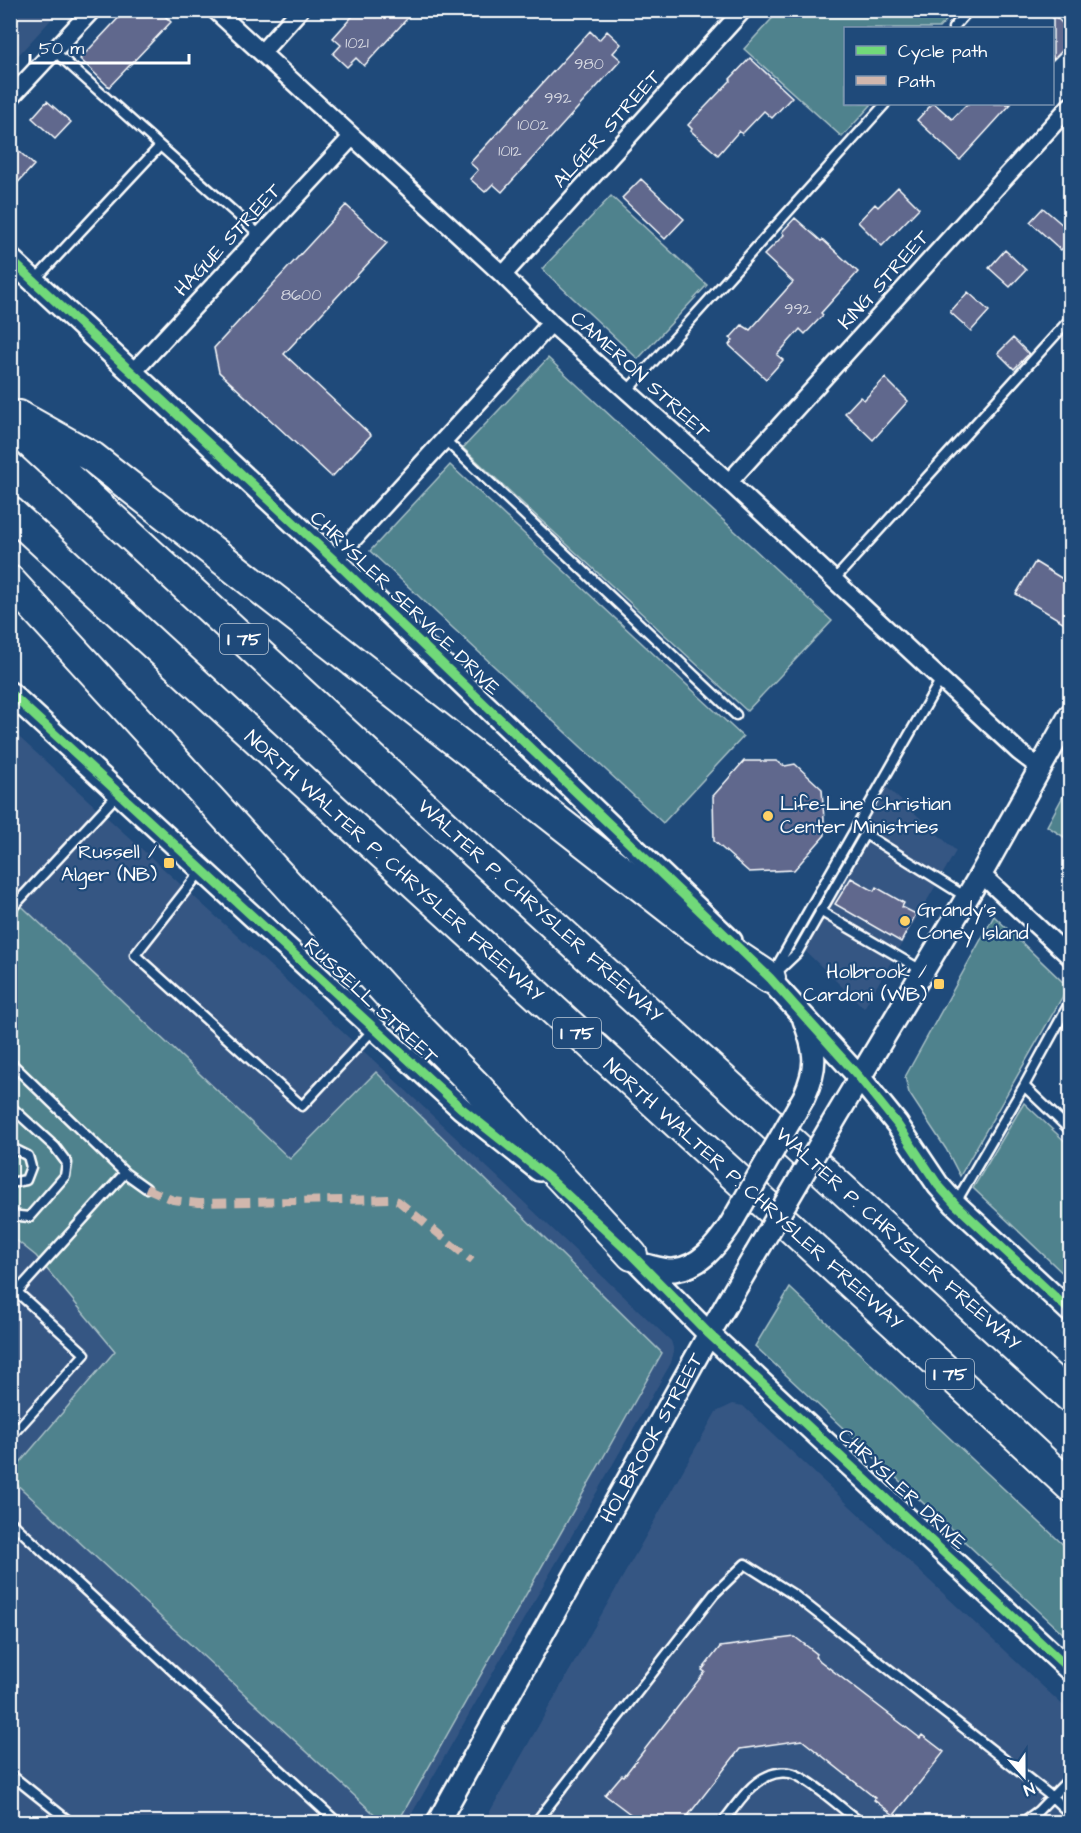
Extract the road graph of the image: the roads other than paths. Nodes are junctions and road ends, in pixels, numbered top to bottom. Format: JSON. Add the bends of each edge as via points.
{"nodes":[{"id":1,"x":92,"y":10,"type":"edge"},
{"id":2,"x":215,"y":10,"type":"edge"},
{"id":3,"x":300,"y":10,"type":"edge"},
{"id":4,"x":743,"y":10,"type":"edge"},
{"id":5,"x":969,"y":10,"type":"edge"},
{"id":6,"x":954,"y":27,"type":"edge"},
{"id":7,"x":54,"y":51,"type":"junction"},
{"id":8,"x":262,"y":52,"type":"junction"},
{"id":9,"x":10,"y":98,"type":"edge"},
{"id":10,"x":884,"y":105,"type":"edge"},
{"id":11,"x":1071,"y":106,"type":"edge"},
{"id":12,"x":352,"y":137,"type":"junction"},
{"id":13,"x":160,"y":146,"type":"junction"},
{"id":14,"x":261,"y":236,"type":"junction"},
{"id":15,"x":10,"y":259,"type":"edge"},
{"id":16,"x":503,"y":275,"type":"junction"},
{"id":17,"x":34,"y":281,"type":"junction"},
{"id":18,"x":1071,"y":319,"type":"edge"},
{"id":19,"x":550,"y":322,"type":"junction"},
{"id":20,"x":133,"y":372,"type":"junction"},
{"id":21,"x":627,"y":391,"type":"junction"},
{"id":22,"x":10,"y":412,"type":"edge"},
{"id":23,"x":10,"y":424,"type":"edge"},
{"id":24,"x":444,"y":439,"type":"junction"},
{"id":25,"x":729,"y":482,"type":"junction"},
{"id":26,"x":10,"y":512,"type":"edge"},
{"id":27,"x":334,"y":560,"type":"junction"},
{"id":28,"x":834,"y":580,"type":"junction"},
{"id":29,"x":10,"y":581,"type":"edge"},
{"id":30,"x":941,"y":679,"type":"junction"},
{"id":31,"x":10,"y":693,"type":"edge"},
{"id":32,"x":736,"y":715,"type":"dead end"},
{"id":33,"x":1071,"y":715,"type":"edge"},
{"id":34,"x":1040,"y":768,"type":"junction"},
{"id":35,"x":119,"y":793,"type":"junction"},
{"id":36,"x":202,"y":869,"type":"junction"},
{"id":37,"x":981,"y":874,"type":"junction"},
{"id":38,"x":966,"y":898,"type":"junction"},
{"id":39,"x":10,"y":910,"type":"edge"},
{"id":40,"x":820,"y":911,"type":"junction"},
{"id":41,"x":1071,"y":957,"type":"edge"},
{"id":42,"x":923,"y":970,"type":"junction"},
{"id":43,"x":774,"y":982,"type":"junction"},
{"id":44,"x":1071,"y":1002,"type":"edge"},
{"id":45,"x":801,"y":1012,"type":"junction"},
{"id":46,"x":375,"y":1029,"type":"junction"},
{"id":47,"x":10,"y":1062,"type":"edge"},
{"id":48,"x":859,"y":1077,"type":"junction"},
{"id":49,"x":1024,"y":1086,"type":"junction"},
{"id":50,"x":10,"y":1106,"type":"edge"},
{"id":51,"x":1071,"y":1130,"type":"edge"},
{"id":52,"x":10,"y":1147,"type":"edge"},
{"id":53,"x":125,"y":1173,"type":"junction"},
{"id":54,"x":10,"y":1183,"type":"edge"},
{"id":55,"x":146,"y":1188,"type":"dead end"},
{"id":56,"x":955,"y":1204,"type":"junction"},
{"id":57,"x":10,"y":1215,"type":"edge"},
{"id":58,"x":637,"y":1260,"type":"junction"},
{"id":59,"x":13,"y":1292,"type":"edge"},
{"id":60,"x":1071,"y":1311,"type":"edge"},
{"id":61,"x":709,"y":1334,"type":"junction"},
{"id":62,"x":1071,"y":1397,"type":"edge"},
{"id":63,"x":10,"y":1437,"type":"edge"},
{"id":64,"x":1071,"y":1486,"type":"edge"},
{"id":65,"x":10,"y":1521,"type":"edge"},
{"id":66,"x":1071,"y":1670,"type":"edge"},
{"id":67,"x":10,"y":1774,"type":"edge"},
{"id":68,"x":1071,"y":1778,"type":"edge"},
{"id":69,"x":1052,"y":1797,"type":"junction"},
{"id":70,"x":1071,"y":1814,"type":"edge"},
{"id":71,"x":70,"y":1822,"type":"edge"},
{"id":72,"x":337,"y":1822,"type":"edge"},
{"id":73,"x":438,"y":1822,"type":"edge"},
{"id":74,"x":536,"y":1822,"type":"edge"},
{"id":75,"x":723,"y":1822,"type":"edge"},
{"id":76,"x":860,"y":1822,"type":"edge"},
{"id":77,"x":1023,"y":1822,"type":"edge"}],
"edges":[{"from":1,"to":7,"type":"street"},
{"from":2,"to":8,"type":"street","name":"CAMERON STREET"},
{"from":3,"to":8,"type":"street"},
{"from":4,"to":16,"type":"street","name":"ALGER STREET"},
{"from":5,"to":6,"type":"lane"},
{"from":7,"to":9,"type":"street"},
{"from":7,"to":13,"type":"lane"},
{"from":8,"to":12,"type":"street","name":"CAMERON STREET"},
{"from":10,"to":21,"type":"lane"},
{"from":11,"to":25,"type":"street","name":"KING STREET"},
{"from":12,"to":14,"type":"street","name":"HAGUE STREET"},
{"from":12,"to":16,"type":"street","name":"CAMERON STREET"},
{"from":13,"to":14,"type":"lane"},
{"from":13,"to":17,"type":"lane"},
{"from":14,"to":20,"type":"street","name":"HAGUE STREET"},
{"from":15,"to":17,"type":"street","name":"CHRYSLER SERVICE DRIVE"},
{"from":16,"to":19,"type":"street","name":"CAMERON STREET"},
{"from":17,"to":20,"type":"street","name":"CHRYSLER SERVICE DRIVE"},
{"from":18,"to":28,"type":"lane"},
{"from":19,"to":21,"type":"street","name":"CAMERON STREET"},
{"from":19,"to":24,"type":"street"},
{"from":20,"to":27,"type":"street","name":"CHRYSLER SERVICE DRIVE"},
{"from":21,"to":25,"type":"street","name":"CAMERON STREET"},
{"from":22,"to":43,"type":"highway","via":[[92,457],[692,926]]},
{"from":23,"to":62,"type":"highway","name":"WALTER P. CHRYSLER FREEWAY","number":"I 75"},
{"from":24,"to":27,"type":"street"},
{"from":24,"to":32,"type":"lane"},
{"from":25,"to":28,"type":"street","name":"CAMERON STREET"},
{"from":26,"to":64,"type":"highway","name":"NORTH WALTER P. CHRYSLER FREEWAY","number":"I 75"},
{"from":27,"to":43,"type":"street","name":"CHRYSLER SERVICE DRIVE"},
{"from":28,"to":30,"type":"street","name":"CAMERON STREET"},
{"from":29,"to":58,"type":"highway"},
{"from":30,"to":34,"type":"street","name":"CAMERON STREET"},
{"from":30,"to":43,"type":"lane"},
{"from":31,"to":35,"type":"street","name":"RUSSELL STREET"},
{"from":33,"to":34,"type":"street","name":"HOLBROOK STREET"},
{"from":34,"to":37,"type":"street","name":"HOLBROOK STREET"},
{"from":35,"to":36,"type":"street","name":"RUSSELL STREET"},
{"from":35,"to":39,"type":"lane"},
{"from":36,"to":46,"type":"street","name":"RUSSELL STREET"},
{"from":36,"to":46,"type":"lane","via":[[135,955],[302,1106]]},
{"from":37,"to":38,"type":"street","name":"HOLBROOK STREET"},
{"from":37,"to":41,"type":"street"},
{"from":38,"to":40,"type":"lane","via":[[865,834]]},
{"from":38,"to":42,"type":"street","name":"HOLBROOK STREET"},
{"from":40,"to":42,"type":"lane"},
{"from":40,"to":43,"type":"lane","via":[[797,953]]},
{"from":42,"to":48,"type":"street","name":"HOLBROOK STREET"},
{"from":43,"to":45,"type":"street","name":"CHRYSLER SERVICE DRIVE"},
{"from":44,"to":49,"type":"lane"},
{"from":45,"to":48,"type":"street","name":"CHRYSLER SERVICE DRIVE"},
{"from":45,"to":58,"type":"street","bridge":true,"via":[[810,1034],[813,1077],[729,1227],[714,1249],[674,1270]]},
{"from":46,"to":58,"type":"street","name":"RUSSELL STREET","via":[[460,1108],[549,1178]]},
{"from":47,"to":53,"type":"lane"},
{"from":48,"to":56,"type":"street"},
{"from":48,"to":61,"type":"street","name":"HOLBROOK STREET","bridge":true},
{"from":49,"to":51,"type":"lane"},
{"from":49,"to":56,"type":"lane"},
{"from":50,"to":57,"type":"lane","via":[[56,1147],[66,1163],[65,1176],[29,1217]]},
{"from":52,"to":54,"type":"lane","via":[[28,1156],[31,1167],[26,1180]]},
{"from":53,"to":55,"type":"lane"},
{"from":53,"to":59,"type":"lane"},
{"from":56,"to":60,"type":"street"},
{"from":58,"to":61,"type":"street","name":"RUSSELL STREET"},
{"from":59,"to":63,"type":"lane","via":[[85,1354]]},
{"from":61,"to":66,"type":"street","name":"CHRYSLER DRIVE"},
{"from":61,"to":73,"type":"street","name":"HOLBROOK STREET"},
{"from":65,"to":72,"type":"lane"},
{"from":67,"to":71,"type":"lane"},
{"from":68,"to":69,"type":"lane"},
{"from":69,"to":70,"type":"lane"},
{"from":69,"to":74,"type":"lane","via":[[794,1595],[745,1564],[714,1594]]},
{"from":69,"to":77,"type":"lane"},
{"from":75,"to":76,"type":"lane","via":[[753,1786],[780,1773],[806,1780]]}]}
